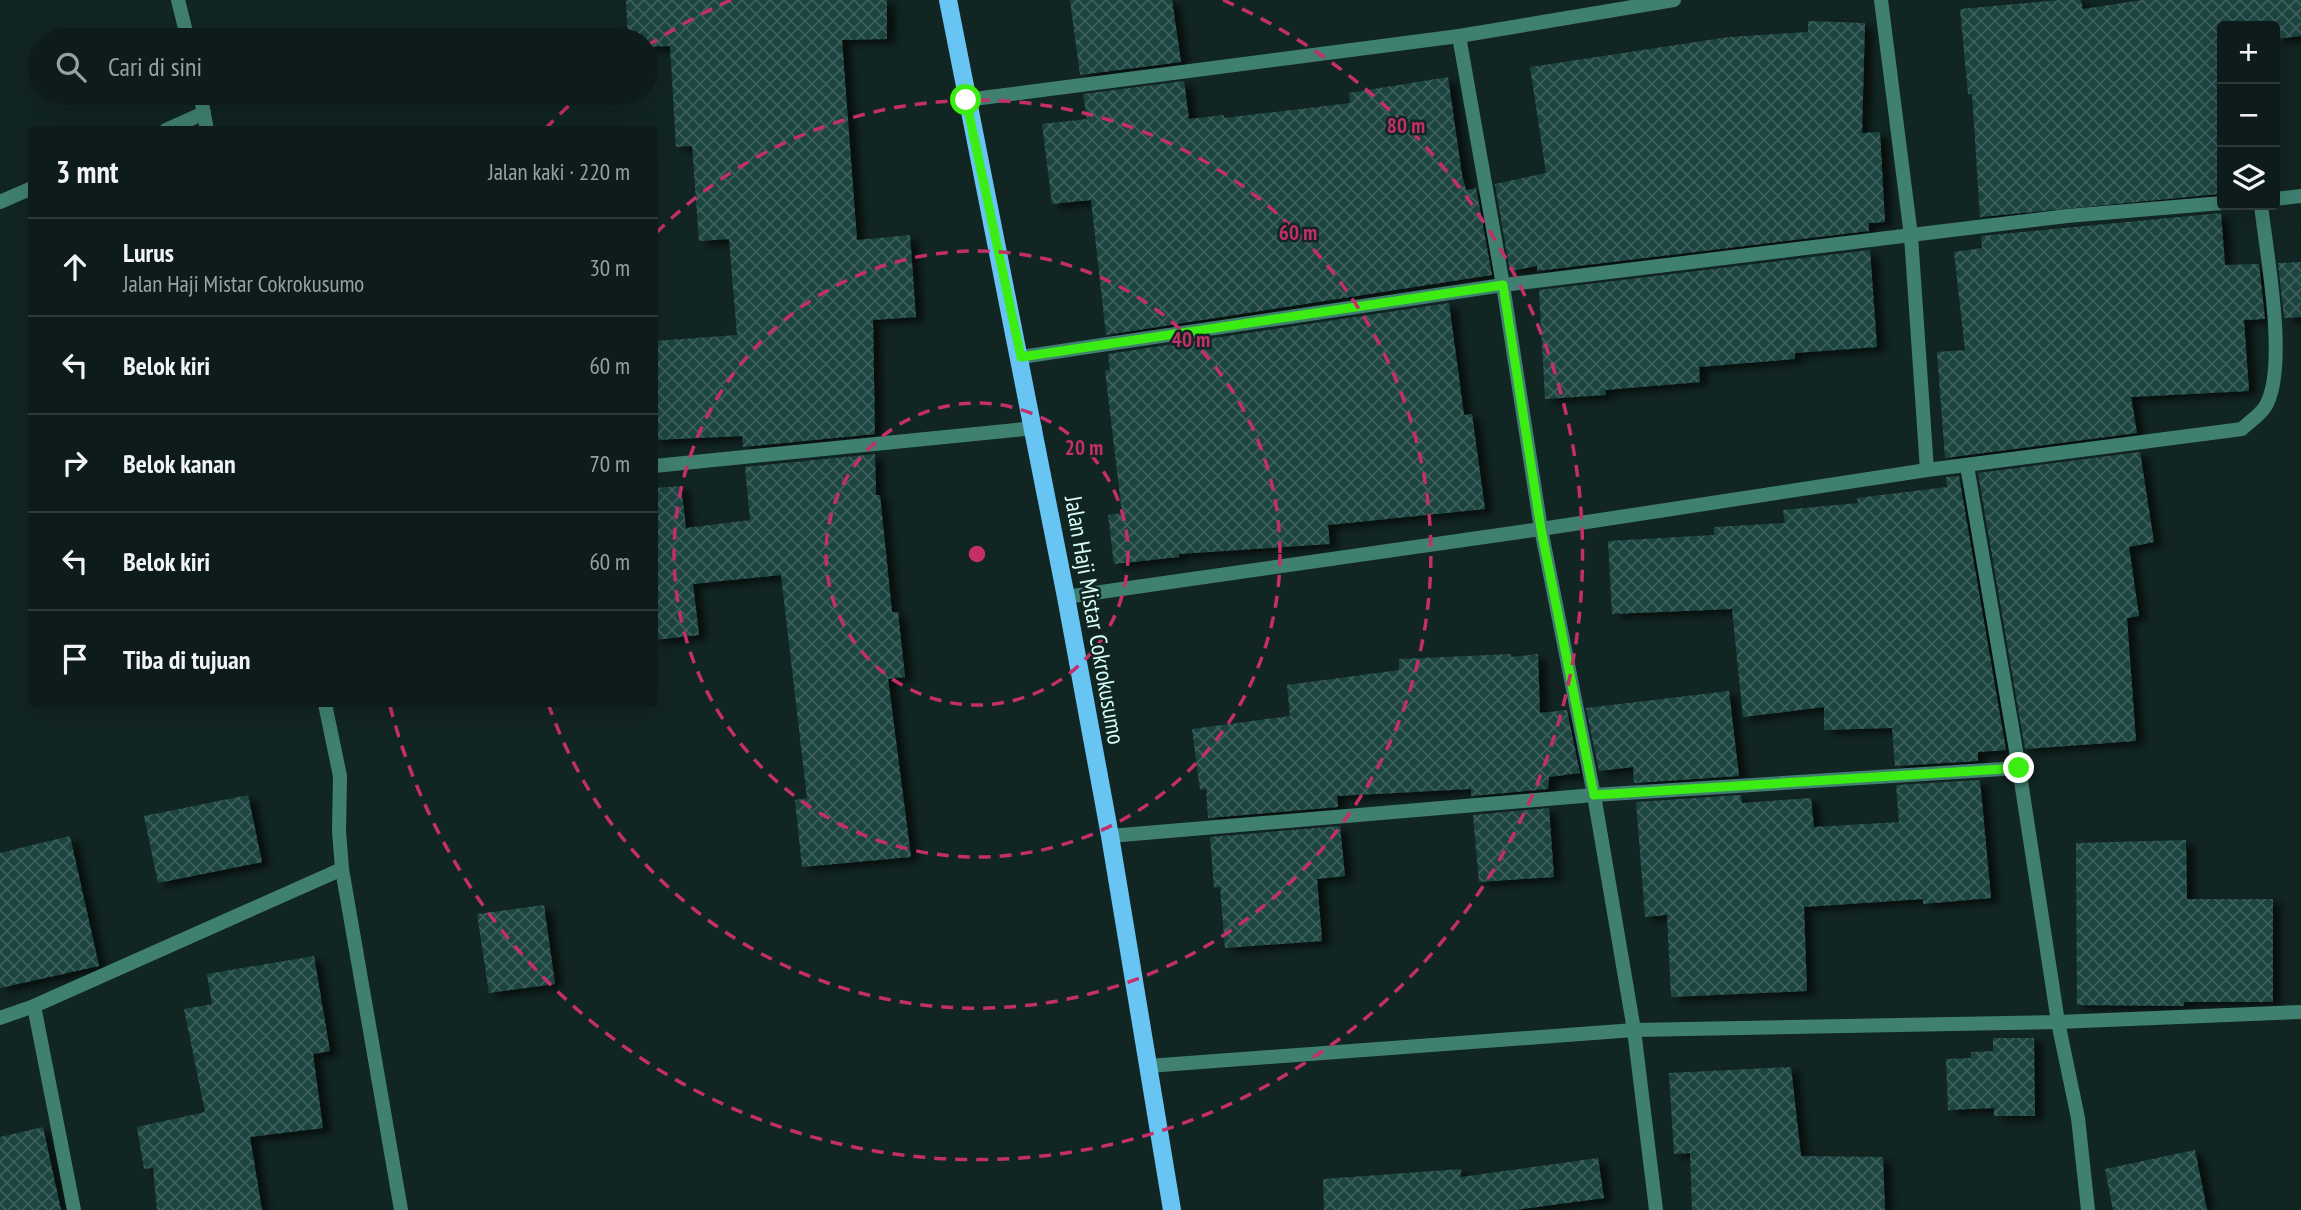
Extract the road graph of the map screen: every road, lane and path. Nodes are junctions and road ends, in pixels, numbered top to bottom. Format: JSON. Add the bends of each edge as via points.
{"nodes":[{"id":1,"x":178,"y":0,"type":"edge"},
{"id":2,"x":948,"y":0,"type":"edge"},
{"id":3,"x":1674,"y":0,"type":"edge"},
{"id":4,"x":1881,"y":0,"type":"edge"},
{"id":5,"x":185,"y":28,"type":"edge"},
{"id":6,"x":1459,"y":36,"type":"junction"},
{"id":7,"x":966,"y":100,"type":"junction"},
{"id":8,"x":202,"y":105,"type":"edge"},
{"id":9,"x":204,"y":113,"type":"junction"},
{"id":10,"x":175,"y":126,"type":"edge"},
{"id":11,"x":207,"y":126,"type":"edge"},
{"id":12,"x":28,"y":190,"type":"edge"},
{"id":13,"x":2301,"y":195,"type":"edge"},
{"id":14,"x":2280,"y":197,"type":"edge"},
{"id":15,"x":0,"y":202,"type":"edge"},
{"id":16,"x":2217,"y":203,"type":"edge"},
{"id":17,"x":2262,"y":210,"type":"edge"},
{"id":18,"x":1911,"y":236,"type":"junction"},
{"id":19,"x":1503,"y":285,"type":"junction"},
{"id":20,"x":1021,"y":357,"type":"junction"},
{"id":21,"x":1035,"y":428,"type":"junction"},
{"id":22,"x":658,"y":466,"type":"edge"},
{"id":23,"x":1967,"y":466,"type":"junction"},
{"id":24,"x":1927,"y":470,"type":"junction"},
{"id":25,"x":1541,"y":529,"type":"junction"},
{"id":26,"x":1066,"y":597,"type":"junction"},
{"id":27,"x":327,"y":707,"type":"edge"},
{"id":28,"x":2019,"y":768,"type":"junction"},
{"id":29,"x":1594,"y":795,"type":"junction"},
{"id":30,"x":1110,"y":836,"type":"junction"},
{"id":31,"x":342,"y":869,"type":"junction"},
{"id":32,"x":34,"y":1006,"type":"junction"},
{"id":33,"x":2301,"y":1012,"type":"edge"},
{"id":34,"x":0,"y":1018,"type":"edge"},
{"id":35,"x":2058,"y":1022,"type":"junction"},
{"id":36,"x":1634,"y":1030,"type":"junction"},
{"id":37,"x":1147,"y":1066,"type":"junction"},
{"id":38,"x":74,"y":1210,"type":"edge"},
{"id":39,"x":401,"y":1210,"type":"edge"},
{"id":40,"x":1172,"y":1210,"type":"edge"},
{"id":41,"x":1657,"y":1210,"type":"edge"},
{"id":42,"x":2088,"y":1210,"type":"edge"}],
"edges":[{"from":1,"to":5,"type":"street"},
{"from":2,"to":7,"type":"main road","name":"Jalan Haji Mistar Cokrokusumo"},
{"from":3,"to":6,"type":"street"},
{"from":4,"to":18,"type":"street"},
{"from":6,"to":7,"type":"street"},
{"from":6,"to":19,"type":"street"},
{"from":7,"to":20,"type":"main road","name":"Jalan Haji Mistar Cokrokusumo"},
{"from":8,"to":9,"type":"street"},
{"from":9,"to":10,"type":"street"},
{"from":9,"to":11,"type":"street"},
{"from":12,"to":15,"type":"street"},
{"from":13,"to":14,"type":"street"},
{"from":16,"to":18,"type":"street"},
{"from":17,"to":23,"type":"street","via":[[2275,336],[2274,381],[2265,407],[2242,429]]},
{"from":18,"to":19,"type":"street"},
{"from":18,"to":24,"type":"street"},
{"from":19,"to":20,"type":"street"},
{"from":19,"to":25,"type":"street"},
{"from":20,"to":21,"type":"main road","name":"Jalan Haji Mistar Cokrokusumo"},
{"from":21,"to":22,"type":"street"},
{"from":21,"to":26,"type":"main road","name":"Jalan Haji Mistar Cokrokusumo"},
{"from":23,"to":24,"type":"street"},
{"from":23,"to":28,"type":"street"},
{"from":24,"to":25,"type":"street"},
{"from":25,"to":26,"type":"street"},
{"from":25,"to":29,"type":"street"},
{"from":26,"to":30,"type":"main road","name":"Jalan Haji Mistar Cokrokusumo"},
{"from":27,"to":31,"type":"street","via":[[340,776]]},
{"from":28,"to":29,"type":"street"},
{"from":28,"to":35,"type":"street"},
{"from":29,"to":30,"type":"street"},
{"from":29,"to":36,"type":"street"},
{"from":30,"to":37,"type":"main road","name":"Jalan Haji Mistar Cokrokusumo"},
{"from":31,"to":32,"type":"street"},
{"from":31,"to":39,"type":"street"},
{"from":32,"to":34,"type":"street"},
{"from":32,"to":38,"type":"street"},
{"from":33,"to":35,"type":"street"},
{"from":35,"to":36,"type":"street"},
{"from":35,"to":42,"type":"street","via":[[2078,1118]]},
{"from":36,"to":37,"type":"street"},
{"from":36,"to":41,"type":"street"},
{"from":37,"to":40,"type":"main road","name":"Jalan Haji Mistar Cokrokusumo"}]}
